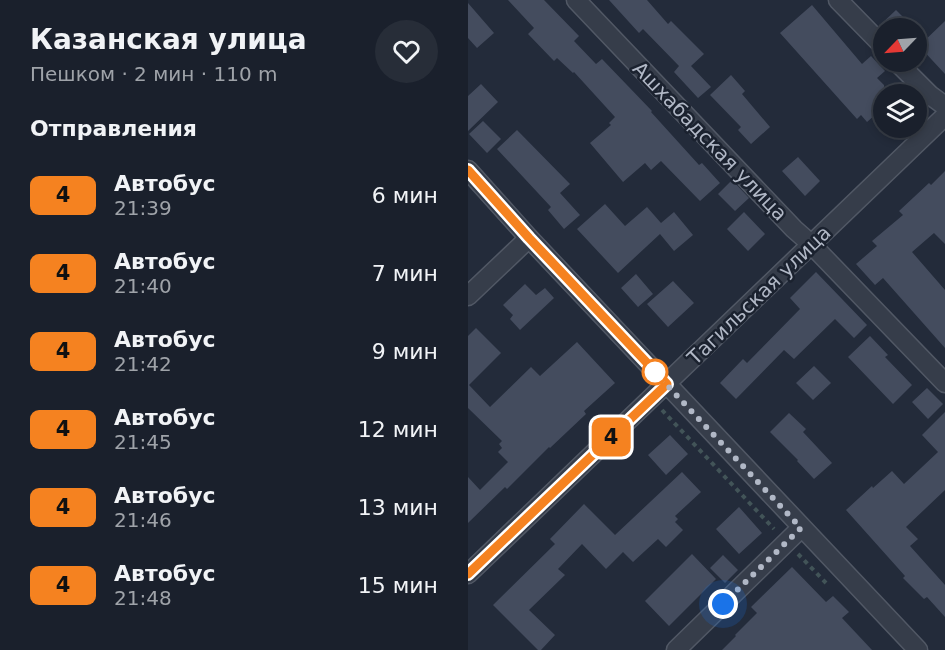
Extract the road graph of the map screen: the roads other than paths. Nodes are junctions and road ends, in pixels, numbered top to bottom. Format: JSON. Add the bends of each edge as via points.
{"nodes":[{"id":1,"x":576,"y":0,"type":"edge"},
{"id":2,"x":838,"y":0,"type":"edge"},
{"id":3,"x":873,"y":36,"type":"edge"},
{"id":4,"x":907,"y":72,"type":"edge"},
{"id":5,"x":945,"y":106,"type":"edge"},
{"id":6,"x":945,"y":116,"type":"edge"},
{"id":7,"x":468,"y":170,"type":"edge"},
{"id":8,"x":529,"y":238,"type":"junction"},
{"id":9,"x":812,"y":244,"type":"junction"},
{"id":10,"x":468,"y":296,"type":"edge"},
{"id":11,"x":945,"y":383,"type":"edge"},
{"id":12,"x":667,"y":384,"type":"junction"},
{"id":13,"x":801,"y":528,"type":"junction"},
{"id":14,"x":468,"y":574,"type":"edge"},
{"id":15,"x":676,"y":650,"type":"edge"},
{"id":16,"x":918,"y":650,"type":"edge"}],
"edges":[{"from":1,"to":9,"type":"street","name":"Ашхабадская улица"},
{"from":2,"to":3,"type":"street"},
{"from":4,"to":5,"type":"street"},
{"from":6,"to":9,"type":"street","name":"Тагильская улица"},
{"from":7,"to":8,"type":"street"},
{"from":8,"to":10,"type":"street"},
{"from":8,"to":12,"type":"street"},
{"from":9,"to":11,"type":"street","name":"Ашхабадская улица"},
{"from":9,"to":12,"type":"street","name":"Тагильская улица"},
{"from":12,"to":13,"type":"street"},
{"from":12,"to":14,"type":"street","name":"Тагильская улица"},
{"from":13,"to":15,"type":"street"},
{"from":13,"to":16,"type":"street"}]}
